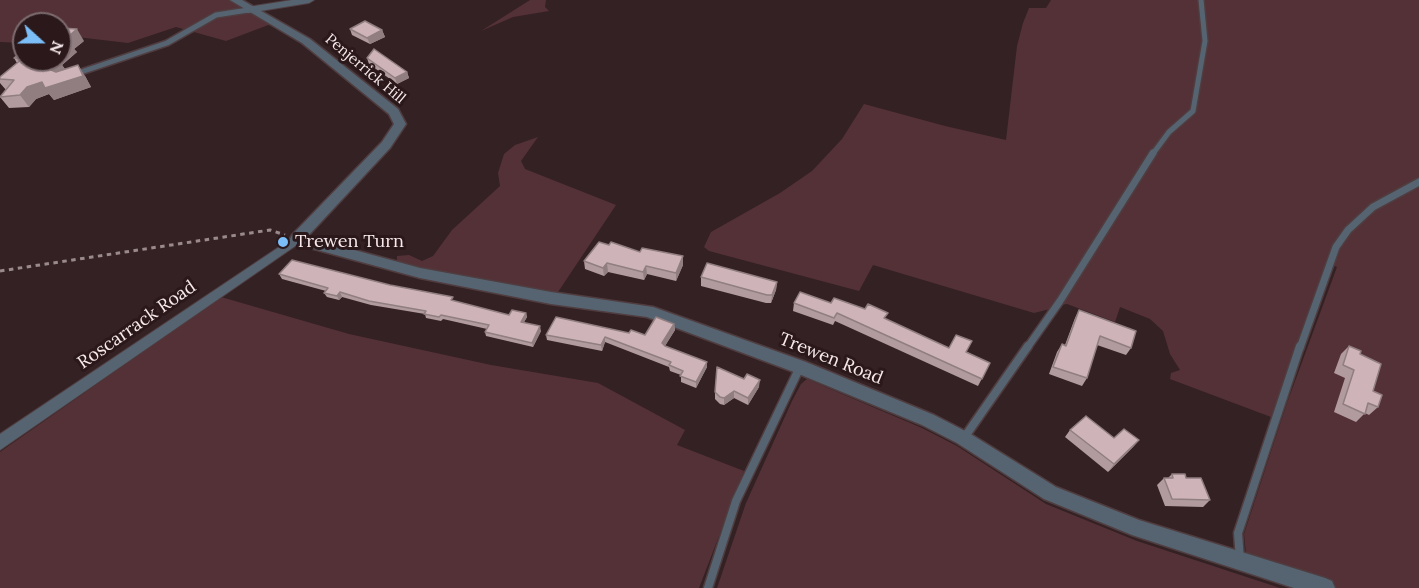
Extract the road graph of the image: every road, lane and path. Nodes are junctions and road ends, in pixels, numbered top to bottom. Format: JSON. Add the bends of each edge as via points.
{"nodes":[{"id":1,"x":235,"y":0,"type":"edge"},
{"id":2,"x":309,"y":0,"type":"edge"},
{"id":3,"x":1201,"y":0,"type":"edge"},
{"id":4,"x":248,"y":10,"type":"junction"},
{"id":5,"x":71,"y":76,"type":"edge"},
{"id":6,"x":1419,"y":183,"type":"edge"},
{"id":7,"x":297,"y":238,"type":"junction"},
{"id":8,"x":0,"y":271,"type":"edge"},
{"id":9,"x":800,"y":367,"type":"junction"},
{"id":10,"x":963,"y":438,"type":"junction"},
{"id":11,"x":0,"y":443,"type":"edge"},
{"id":12,"x":1241,"y":562,"type":"junction"},
{"id":13,"x":708,"y":588,"type":"edge"},
{"id":14,"x":1325,"y":588,"type":"edge"}],
"edges":[{"from":1,"to":4,"type":"street","name":"Penjerrick Hill"},
{"from":2,"to":4,"type":"street"},
{"from":3,"to":10,"type":"lane","via":[[1205,41],[1193,111],[1157,147],[1060,301]]},
{"from":4,"to":5,"type":"lane","via":[[216,15],[167,43]]},
{"from":4,"to":7,"type":"street","name":"Penjerrick Hill","via":[[306,41],[394,112],[400,124],[386,145]]},
{"from":6,"to":12,"type":"lane","via":[[1373,207],[1336,247],[1238,533]]},
{"from":7,"to":8,"type":"path","via":[[270,230]]},
{"from":7,"to":9,"type":"street","name":"Trewen Road","via":[[420,273],[551,298],[648,311]]},
{"from":7,"to":11,"type":"street","name":"Roscarrack Road"},
{"from":9,"to":10,"type":"street","name":"Trewen Road"},
{"from":9,"to":13,"type":"lane","via":[[736,501]]},
{"from":10,"to":12,"type":"street","name":"Trewen Road","via":[[1050,493],[1139,529]]},
{"from":12,"to":14,"type":"street","name":"Trewen Road"}]}
